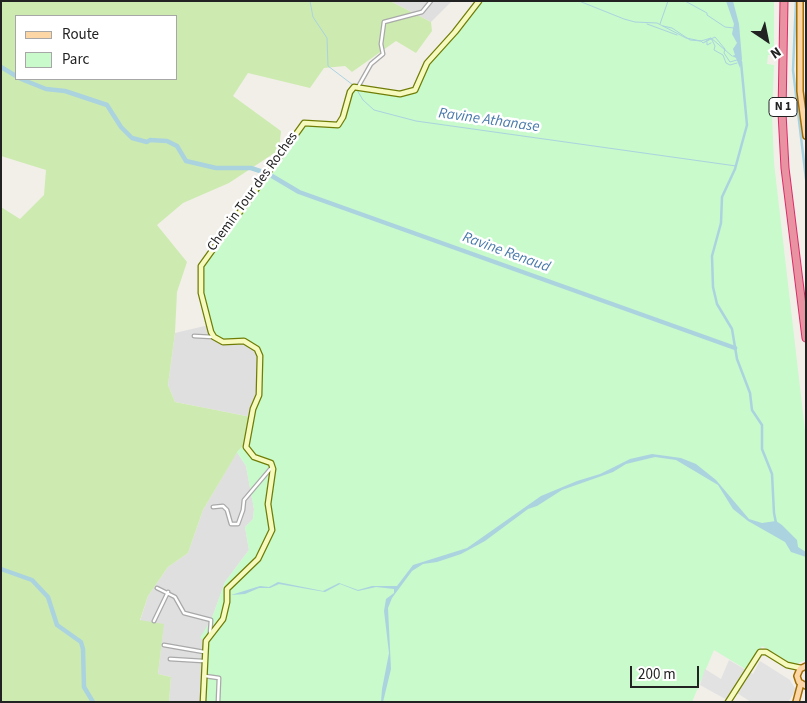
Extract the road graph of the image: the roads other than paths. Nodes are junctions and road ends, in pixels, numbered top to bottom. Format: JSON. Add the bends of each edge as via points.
{"nodes":[{"id":1,"x":431,"y":1,"type":"edge"},
{"id":2,"x":479,"y":1,"type":"edge"},
{"id":3,"x":786,"y":1,"type":"edge"},
{"id":4,"x":800,"y":1,"type":"edge"},
{"id":5,"x":803,"y":45,"type":"edge"},
{"id":6,"x":358,"y":87,"type":"junction"},
{"id":7,"x":803,"y":101,"type":"edge"},
{"id":8,"x":806,"y":136,"type":"edge"},
{"id":9,"x":806,"y":309,"type":"edge"},
{"id":10,"x":194,"y":336,"type":"dead end"},
{"id":11,"x":214,"y":337,"type":"junction"},
{"id":12,"x":806,"y":338,"type":"edge"},
{"id":13,"x":273,"y":466,"type":"junction"},
{"id":14,"x":213,"y":507,"type":"dead end"},
{"id":15,"x":157,"y":588,"type":"dead end"},
{"id":16,"x":169,"y":592,"type":"junction"},
{"id":17,"x":154,"y":622,"type":"dead end"},
{"id":18,"x":210,"y":634,"type":"junction"},
{"id":19,"x":164,"y":645,"type":"dead end"},
{"id":20,"x":204,"y":652,"type":"junction"},
{"id":21,"x":756,"y":657,"type":"junction"},
{"id":22,"x":170,"y":659,"type":"dead end"},
{"id":23,"x":203,"y":661,"type":"junction"},
{"id":24,"x":804,"y":665,"type":"edge"},
{"id":25,"x":798,"y":674,"type":"junction"},
{"id":26,"x":204,"y":676,"type":"junction"},
{"id":27,"x":804,"y":685,"type":"edge"},
{"id":28,"x":203,"y":702,"type":"edge"},
{"id":29,"x":218,"y":702,"type":"edge"},
{"id":30,"x":728,"y":702,"type":"edge"},
{"id":31,"x":797,"y":702,"type":"edge"}],
"edges":[{"from":1,"to":6,"type":"street","via":[[422,12],[384,22],[383,54],[371,64]]},
{"from":2,"to":6,"type":"street","via":[[427,63],[416,90],[400,94]]},
{"from":3,"to":9,"type":"highway","number":"N 1","via":[[788,169]]},
{"from":3,"to":12,"type":"highway","number":"N 1","via":[[782,123],[784,168]]},
{"from":4,"to":5,"type":"main road"},
{"from":5,"to":7,"type":"main road"},
{"from":6,"to":11,"type":"street","name":"Chemin Tour des Roches","via":[[350,92],[338,125],[304,123],[205,257],[200,274],[201,293]]},
{"from":7,"to":8,"type":"main road"},
{"from":10,"to":11,"type":"street"},
{"from":11,"to":13,"type":"street","via":[[224,342],[244,341],[257,349],[262,364],[259,396],[253,408],[246,447],[254,458]]},
{"from":13,"to":14,"type":"street","via":[[244,500],[238,524],[231,524],[223,506]]},
{"from":13,"to":18,"type":"street","via":[[268,504],[272,530],[258,559],[226,589],[223,619]]},
{"from":15,"to":16,"type":"street"},
{"from":16,"to":17,"type":"street"},
{"from":16,"to":18,"type":"street","via":[[184,612],[211,620]]},
{"from":18,"to":20,"type":"street"},
{"from":19,"to":20,"type":"street"},
{"from":20,"to":23,"type":"street"},
{"from":21,"to":24,"type":"street","via":[[764,651],[791,666]]},
{"from":21,"to":25,"type":"street","via":[[765,654]]},
{"from":21,"to":30,"type":"street"},
{"from":22,"to":23,"type":"street"},
{"from":23,"to":26,"type":"street"},
{"from":24,"to":25,"type":"main road"},
{"from":25,"to":27,"type":"main road"},
{"from":26,"to":28,"type":"street"},
{"from":26,"to":29,"type":"street","via":[[219,678]]},
{"from":27,"to":31,"type":"main road"}]}
